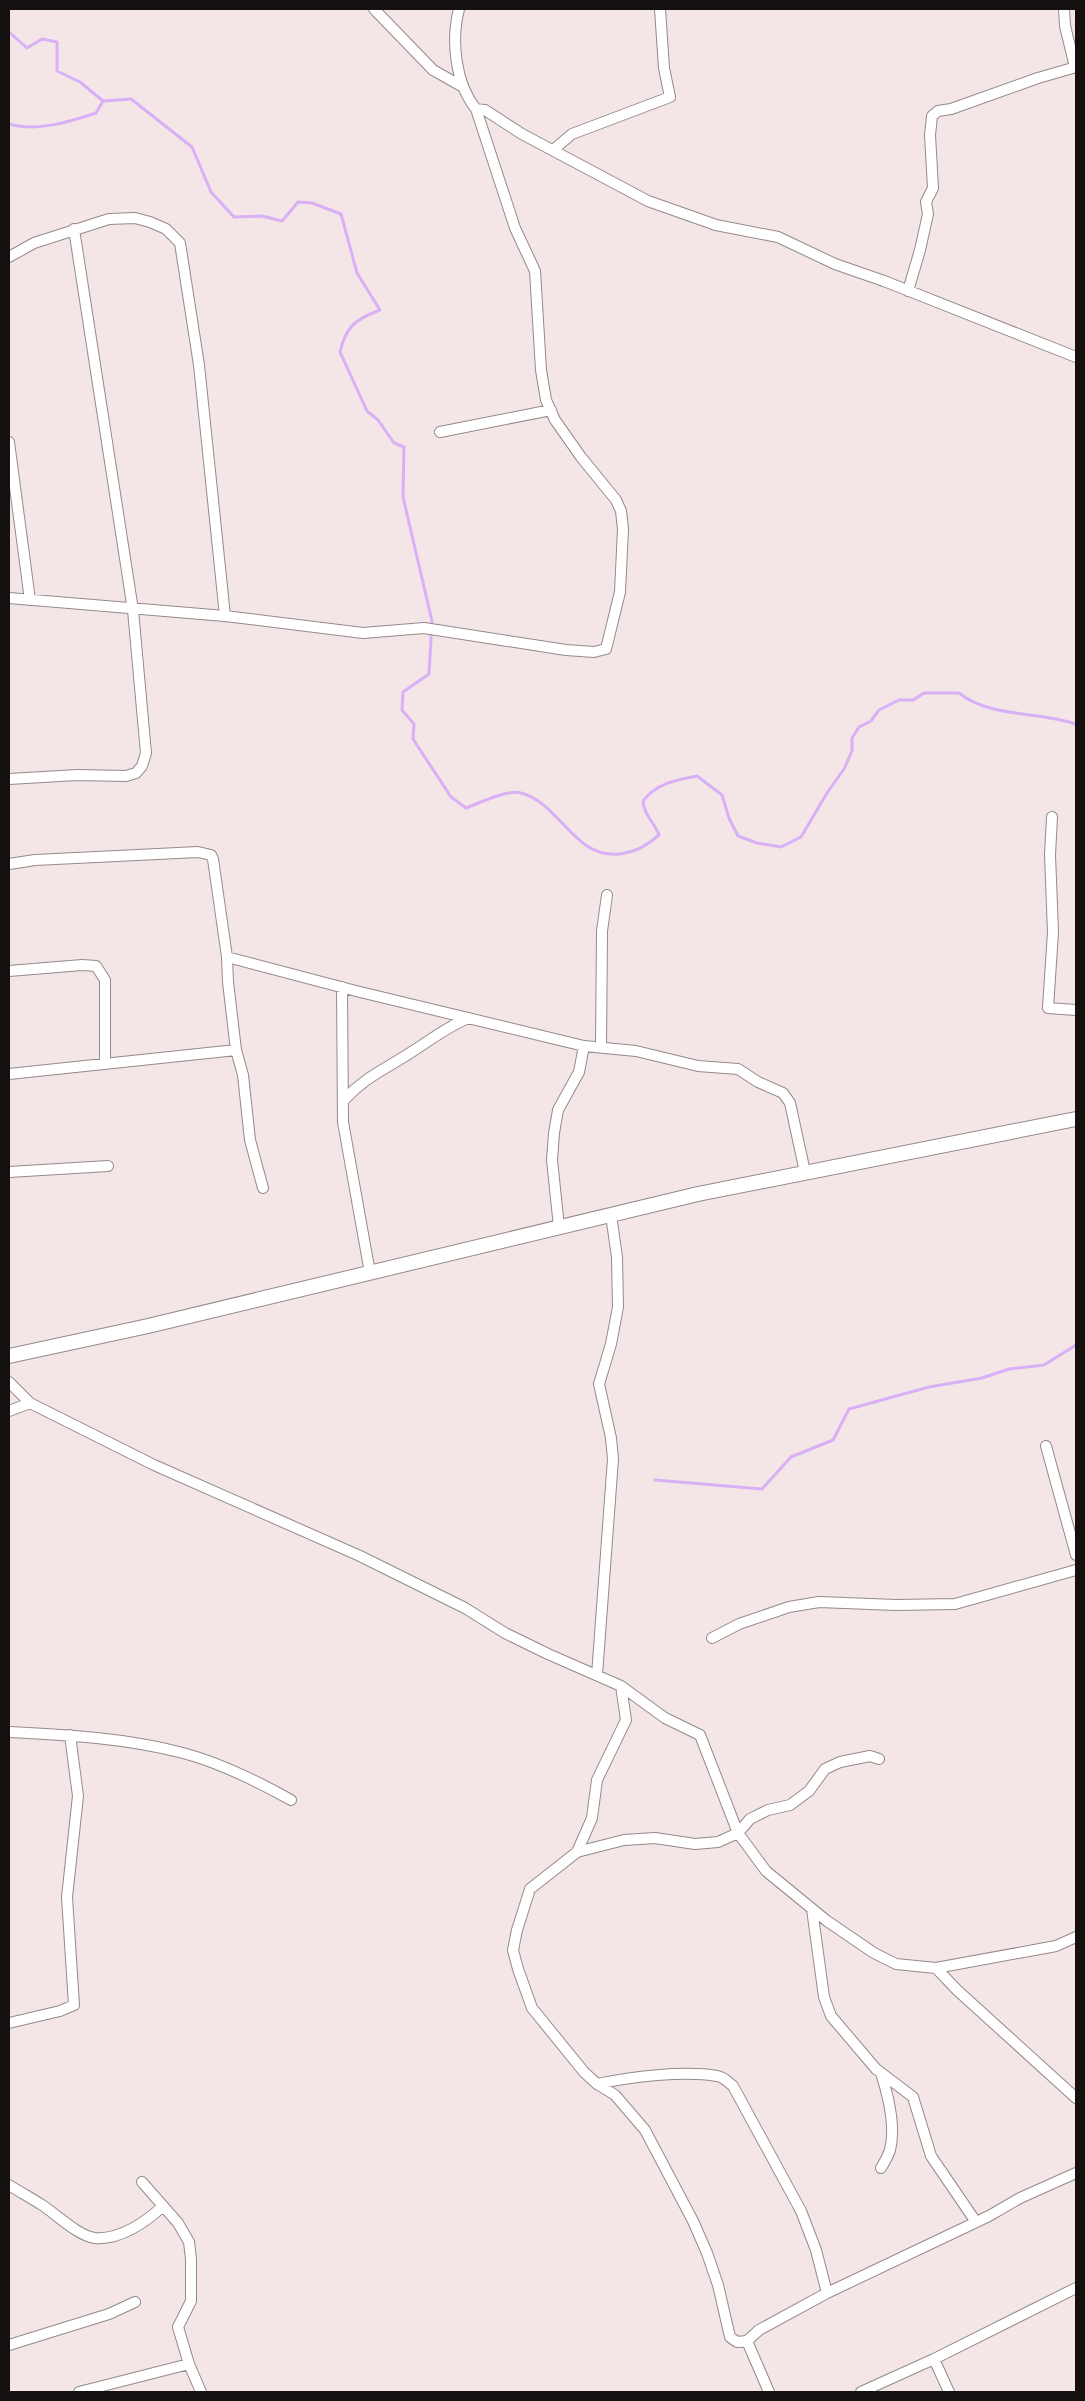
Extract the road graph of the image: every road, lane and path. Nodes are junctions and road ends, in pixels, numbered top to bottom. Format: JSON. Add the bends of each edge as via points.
{"nodes":[{"id":1,"x":374,"y":9,"type":"edge"},
{"id":2,"x":459,"y":9,"type":"edge"},
{"id":3,"x":660,"y":9,"type":"edge"},
{"id":4,"x":1064,"y":9,"type":"edge"},
{"id":5,"x":1076,"y":67,"type":"edge"},
{"id":6,"x":463,"y":88,"type":"junction"},
{"id":7,"x":476,"y":109,"type":"junction"},
{"id":8,"x":552,"y":150,"type":"junction"},
{"id":9,"x":74,"y":229,"type":"junction"},
{"id":10,"x":9,"y":258,"type":"edge"},
{"id":11,"x":908,"y":291,"type":"junction"},
{"id":12,"x":1076,"y":357,"type":"edge"},
{"id":13,"x":551,"y":410,"type":"junction"},
{"id":14,"x":440,"y":432,"type":"dead end"},
{"id":15,"x":9,"y":442,"type":"edge"},
{"id":16,"x":9,"y":598,"type":"edge"},
{"id":17,"x":30,"y":600,"type":"junction"},
{"id":18,"x":133,"y":610,"type":"junction"},
{"id":19,"x":225,"y":616,"type":"junction"},
{"id":20,"x":9,"y":779,"type":"edge"},
{"id":21,"x":1052,"y":817,"type":"dead end"},
{"id":22,"x":9,"y":864,"type":"edge"},
{"id":23,"x":607,"y":895,"type":"dead end"},
{"id":24,"x":227,"y":957,"type":"junction"},
{"id":25,"x":9,"y":971,"type":"edge"},
{"id":26,"x":342,"y":987,"type":"junction"},
{"id":27,"x":1076,"y":1010,"type":"edge"},
{"id":28,"x":469,"y":1018,"type":"junction"},
{"id":29,"x":584,"y":1046,"type":"junction"},
{"id":30,"x":601,"y":1047,"type":"junction"},
{"id":31,"x":236,"y":1050,"type":"junction"},
{"id":32,"x":105,"y":1063,"type":"junction"},
{"id":33,"x":9,"y":1074,"type":"edge"},
{"id":34,"x":344,"y":1100,"type":"junction"},
{"id":35,"x":1076,"y":1119,"type":"edge"},
{"id":36,"x":108,"y":1166,"type":"dead end"},
{"id":37,"x":9,"y":1171,"type":"edge"},
{"id":38,"x":804,"y":1172,"type":"junction"},
{"id":39,"x":263,"y":1188,"type":"dead end"},
{"id":40,"x":611,"y":1215,"type":"junction"},
{"id":41,"x":559,"y":1228,"type":"junction"},
{"id":42,"x":370,"y":1273,"type":"junction"},
{"id":43,"x":9,"y":1356,"type":"edge"},
{"id":44,"x":9,"y":1382,"type":"edge"},
{"id":45,"x":30,"y":1403,"type":"junction"},
{"id":46,"x":9,"y":1411,"type":"edge"},
{"id":47,"x":1046,"y":1446,"type":"dead end"},
{"id":48,"x":1076,"y":1555,"type":"edge"},
{"id":49,"x":1076,"y":1570,"type":"edge"},
{"id":50,"x":712,"y":1638,"type":"dead end"},
{"id":51,"x":597,"y":1675,"type":"junction"},
{"id":52,"x":621,"y":1686,"type":"junction"},
{"id":53,"x":9,"y":1732,"type":"edge"},
{"id":54,"x":70,"y":1735,"type":"junction"},
{"id":55,"x":879,"y":1758,"type":"dead end"},
{"id":56,"x":291,"y":1800,"type":"dead end"},
{"id":57,"x":738,"y":1833,"type":"junction"},
{"id":58,"x":576,"y":1852,"type":"junction"},
{"id":59,"x":812,"y":1909,"type":"junction"},
{"id":60,"x":1076,"y":1937,"type":"edge"},
{"id":61,"x":936,"y":1968,"type":"junction"},
{"id":62,"x":9,"y":2023,"type":"edge"},
{"id":63,"x":881,"y":2073,"type":"junction"},
{"id":64,"x":597,"y":2084,"type":"junction"},
{"id":65,"x":1076,"y":2098,"type":"edge"},
{"id":66,"x":881,"y":2168,"type":"dead end"},
{"id":67,"x":1076,"y":2173,"type":"edge"},
{"id":68,"x":142,"y":2182,"type":"dead end"},
{"id":69,"x":10,"y":2187,"type":"edge"},
{"id":70,"x":163,"y":2206,"type":"junction"},
{"id":71,"x":976,"y":2222,"type":"junction"},
{"id":72,"x":1076,"y":2288,"type":"edge"},
{"id":73,"x":827,"y":2293,"type":"junction"},
{"id":74,"x":135,"y":2302,"type":"dead end"},
{"id":75,"x":747,"y":2341,"type":"junction"},
{"id":76,"x":9,"y":2345,"type":"edge"},
{"id":77,"x":934,"y":2359,"type":"junction"},
{"id":78,"x":189,"y":2364,"type":"junction"},
{"id":79,"x":80,"y":2392,"type":"edge"},
{"id":80,"x":201,"y":2392,"type":"edge"},
{"id":81,"x":769,"y":2392,"type":"edge"},
{"id":82,"x":860,"y":2392,"type":"edge"},
{"id":83,"x":949,"y":2392,"type":"edge"}],
"edges":[{"from":1,"to":6,"type":"street","via":[[433,70]]},
{"from":2,"to":6,"type":"street","via":[[455,36]]},
{"from":3,"to":8,"type":"street","via":[[664,68],[670,98],[572,134]]},
{"from":4,"to":5,"type":"street"},
{"from":5,"to":11,"type":"street","via":[[938,111],[932,116],[933,188],[926,202],[928,214]]},
{"from":6,"to":7,"type":"street"},
{"from":7,"to":8,"type":"street","via":[[485,110]]},
{"from":7,"to":13,"type":"street","via":[[516,228],[535,271],[541,370]]},
{"from":8,"to":11,"type":"street","via":[[648,201],[716,225],[778,237],[835,264]]},
{"from":9,"to":10,"type":"street","via":[[34,244]]},
{"from":9,"to":18,"type":"street"},
{"from":9,"to":19,"type":"street","via":[[109,219],[135,218],[166,228],[180,243],[199,365]]},
{"from":11,"to":12,"type":"street"},
{"from":13,"to":14,"type":"street"},
{"from":13,"to":19,"type":"street","via":[[621,511],[620,592],[606,650],[566,650],[424,628],[362,633]]},
{"from":15,"to":17,"type":"street"},
{"from":16,"to":17,"type":"street"},
{"from":17,"to":18,"type":"street"},
{"from":18,"to":19,"type":"street"},
{"from":18,"to":20,"type":"street","via":[[146,753],[142,766],[136,774],[126,776]]},
{"from":21,"to":27,"type":"street","via":[[1053,932],[1048,1008]]},
{"from":22,"to":24,"type":"street","via":[[198,852],[210,855],[214,859]]},
{"from":23,"to":30,"type":"street","via":[[602,931]]},
{"from":24,"to":26,"type":"street"},
{"from":24,"to":31,"type":"street"},
{"from":25,"to":32,"type":"street","via":[[82,964],[96,966],[105,980]]},
{"from":26,"to":28,"type":"street"},
{"from":26,"to":34,"type":"street"},
{"from":28,"to":29,"type":"street"},
{"from":28,"to":34,"type":"street","via":[[379,1070]]},
{"from":29,"to":30,"type":"street"},
{"from":29,"to":41,"type":"street","via":[[579,1072],[558,1110],[554,1133],[552,1160]]},
{"from":30,"to":38,"type":"street","via":[[636,1051],[698,1066],[738,1069],[783,1093],[790,1103]]},
{"from":31,"to":32,"type":"street"},
{"from":31,"to":39,"type":"street","via":[[243,1075],[250,1140]]},
{"from":32,"to":33,"type":"street"},
{"from":34,"to":42,"type":"street","via":[[343,1122]]},
{"from":35,"to":38,"type":"main road"},
{"from":36,"to":37,"type":"street"},
{"from":38,"to":40,"type":"main road"},
{"from":40,"to":41,"type":"main road"},
{"from":40,"to":51,"type":"street","via":[[617,1257],[618,1307],[599,1384],[613,1459]]},
{"from":41,"to":42,"type":"main road"},
{"from":42,"to":43,"type":"main road"},
{"from":44,"to":45,"type":"street"},
{"from":45,"to":46,"type":"street"},
{"from":45,"to":51,"type":"street","via":[[154,1465],[360,1556],[465,1608],[505,1633]]},
{"from":47,"to":48,"type":"street"},
{"from":49,"to":50,"type":"street","via":[[955,1604],[819,1602],[789,1607],[738,1624]]},
{"from":51,"to":52,"type":"street"},
{"from":52,"to":57,"type":"street","via":[[665,1718],[700,1735]]},
{"from":52,"to":58,"type":"street","via":[[626,1720],[598,1780],[592,1818]]},
{"from":53,"to":54,"type":"street"},
{"from":54,"to":56,"type":"street","via":[[136,1742],[184,1753],[214,1763]]},
{"from":54,"to":62,"type":"street","via":[[78,1796],[68,1897],[74,2004],[60,2011]]},
{"from":55,"to":57,"type":"street","via":[[870,1756],[840,1762],[825,1769],[799,1799],[750,1819]]},
{"from":57,"to":58,"type":"street","via":[[718,1842],[695,1844],[655,1838],[624,1840]]},
{"from":57,"to":59,"type":"street","via":[[766,1871]]},
{"from":58,"to":64,"type":"street","via":[[530,1889],[513,1950],[532,2008]]},
{"from":59,"to":61,"type":"street","via":[[874,1953],[896,1964]]},
{"from":59,"to":63,"type":"street","via":[[824,1997],[831,2016]]},
{"from":60,"to":61,"type":"street","via":[[1056,1946]]},
{"from":61,"to":65,"type":"street"},
{"from":63,"to":66,"type":"street","via":[[889,2099],[891,2122],[890,2150]]},
{"from":63,"to":71,"type":"street","via":[[913,2097],[931,2156]]},
{"from":64,"to":73,"type":"street","via":[[627,2078],[688,2074],[718,2076],[733,2086],[802,2211]]},
{"from":64,"to":75,"type":"street","via":[[615,2095],[645,2130],[707,2253],[730,2337],[737,2342]]},
{"from":67,"to":71,"type":"street"},
{"from":68,"to":70,"type":"street"},
{"from":69,"to":70,"type":"street","via":[[95,2238],[132,2229]]},
{"from":70,"to":78,"type":"street","via":[[189,2242],[191,2301],[178,2327]]},
{"from":71,"to":73,"type":"street"},
{"from":72,"to":77,"type":"street"},
{"from":73,"to":75,"type":"street","via":[[759,2330]]},
{"from":74,"to":76,"type":"street","via":[[109,2314]]},
{"from":75,"to":81,"type":"street"},
{"from":77,"to":82,"type":"street"},
{"from":77,"to":83,"type":"street"},
{"from":78,"to":79,"type":"street"},
{"from":78,"to":80,"type":"street"}]}
